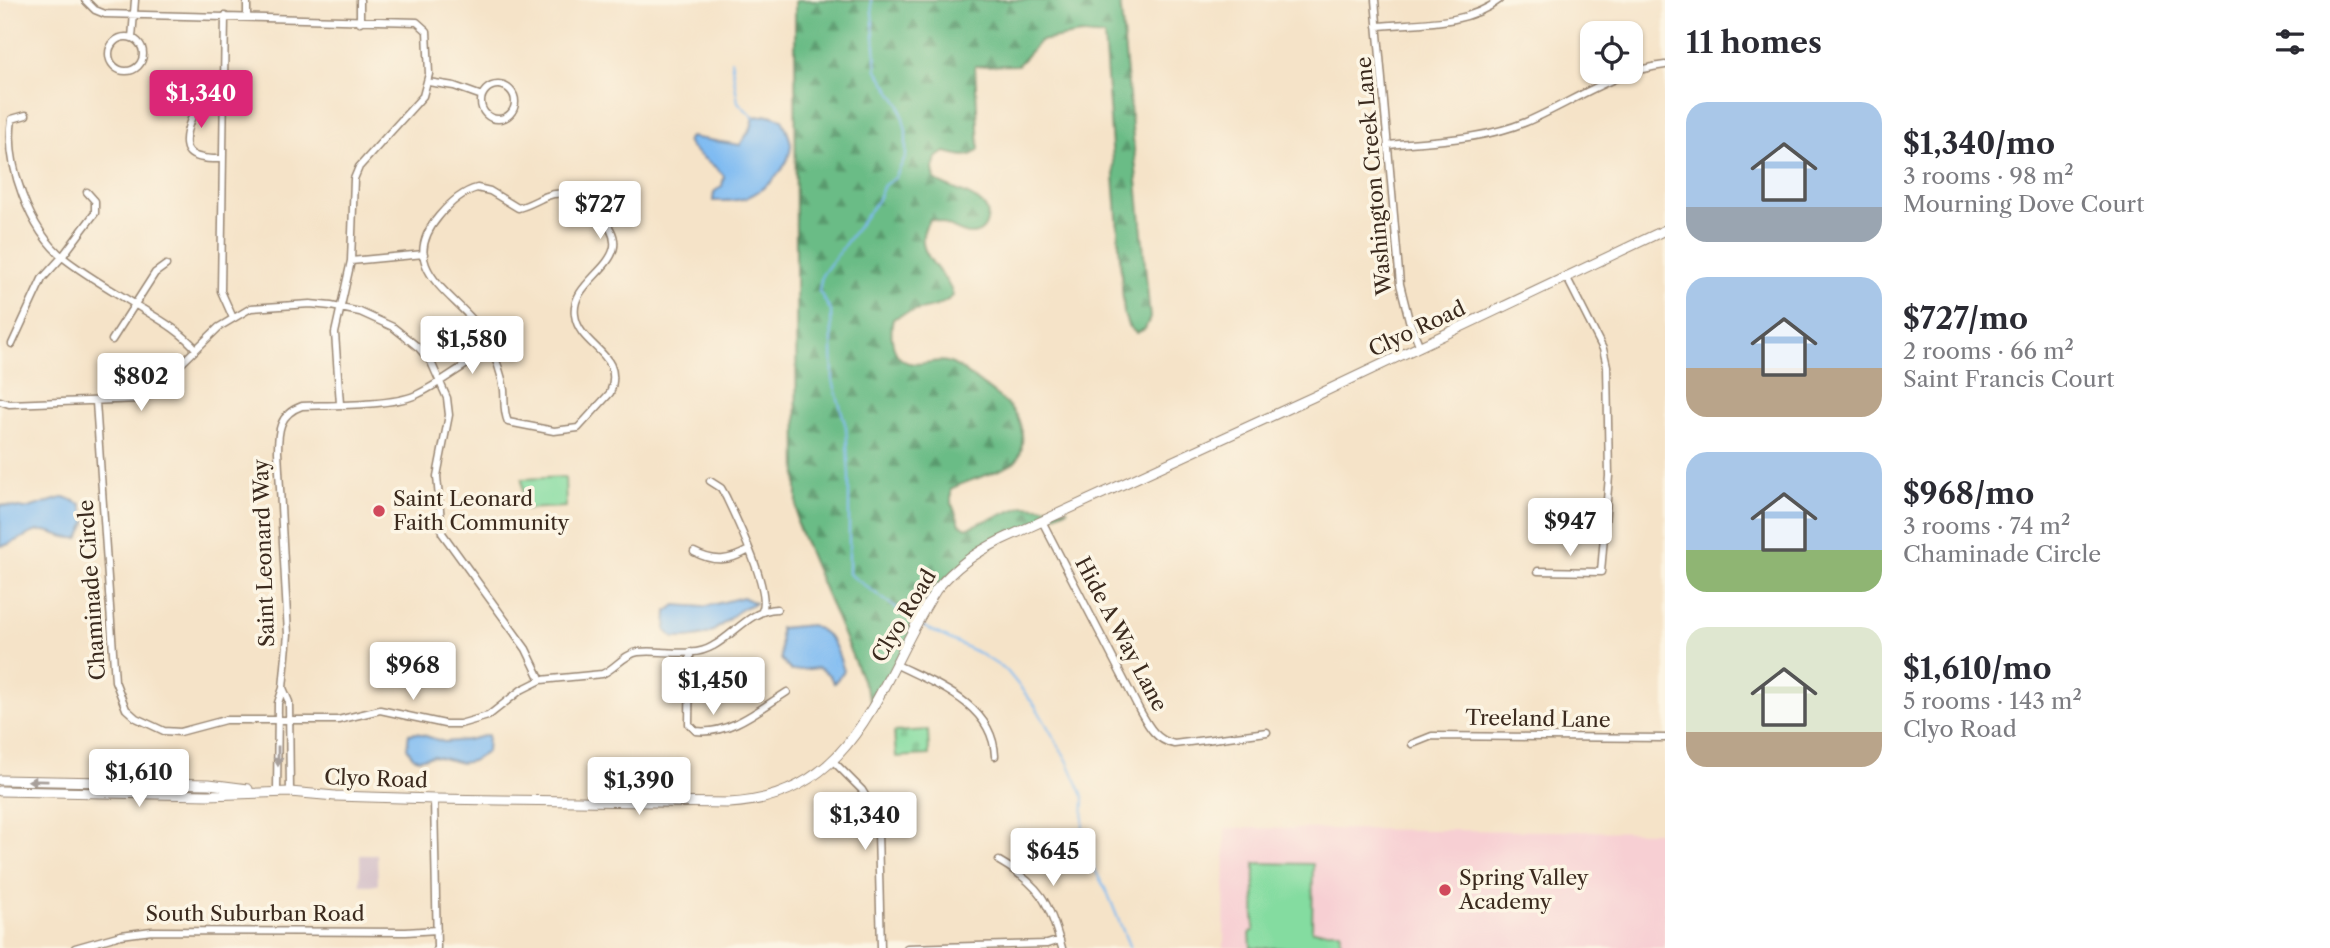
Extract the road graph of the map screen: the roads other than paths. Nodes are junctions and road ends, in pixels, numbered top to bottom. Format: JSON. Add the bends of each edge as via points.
{"nodes":[{"id":1,"x":85,"y":0,"type":"edge"},
{"id":2,"x":135,"y":0,"type":"edge"},
{"id":3,"x":247,"y":0,"type":"edge"},
{"id":4,"x":360,"y":0,"type":"edge"},
{"id":5,"x":1375,"y":0,"type":"edge"},
{"id":6,"x":1499,"y":0,"type":"edge"},
{"id":7,"x":134,"y":14,"type":"junction"},
{"id":8,"x":225,"y":16,"type":"junction"},
{"id":9,"x":247,"y":16,"type":"junction"},
{"id":10,"x":360,"y":22,"type":"junction"},
{"id":11,"x":1377,"y":26,"type":"junction"},
{"id":12,"x":132,"y":38,"type":"junction"},
{"id":13,"x":1665,"y":65,"type":"edge"},
{"id":14,"x":428,"y":82,"type":"junction"},
{"id":15,"x":225,"y":93,"type":"junction"},
{"id":16,"x":482,"y":96,"type":"junction"},
{"id":17,"x":26,"y":115,"type":"dead end"},
{"id":18,"x":1388,"y":145,"type":"junction"},
{"id":19,"x":223,"y":159,"type":"junction"},
{"id":20,"x":87,"y":192,"type":"dead end"},
{"id":21,"x":20,"y":193,"type":"junction"},
{"id":22,"x":11,"y":197,"type":"dead end"},
{"id":23,"x":1665,"y":230,"type":"edge"},
{"id":24,"x":424,"y":254,"type":"junction"},
{"id":25,"x":62,"y":257,"type":"junction"},
{"id":26,"x":351,"y":261,"type":"junction"},
{"id":27,"x":166,"y":265,"type":"dead end"},
{"id":28,"x":1567,"y":278,"type":"junction"},
{"id":29,"x":135,"y":305,"type":"junction"},
{"id":30,"x":342,"y":308,"type":"junction"},
{"id":31,"x":233,"y":318,"type":"junction"},
{"id":32,"x":112,"y":340,"type":"dead end"},
{"id":33,"x":12,"y":344,"type":"dead end"},
{"id":34,"x":1420,"y":347,"type":"junction"},
{"id":35,"x":197,"y":349,"type":"junction"},
{"id":36,"x":492,"y":351,"type":"junction"},
{"id":37,"x":441,"y":380,"type":"junction"},
{"id":38,"x":0,"y":401,"type":"edge"},
{"id":39,"x":96,"y":401,"type":"junction"},
{"id":40,"x":9,"y":404,"type":"junction"},
{"id":41,"x":340,"y":404,"type":"junction"},
{"id":42,"x":0,"y":407,"type":"edge"},
{"id":43,"x":710,"y":481,"type":"dead end"},
{"id":44,"x":1042,"y":521,"type":"junction"},
{"id":45,"x":749,"y":550,"type":"junction"},
{"id":46,"x":694,"y":552,"type":"dead end"},
{"id":47,"x":1538,"y":571,"type":"dead end"},
{"id":48,"x":777,"y":609,"type":"dead end"},
{"id":49,"x":762,"y":611,"type":"junction"},
{"id":50,"x":691,"y":652,"type":"junction"},
{"id":51,"x":895,"y":664,"type":"junction"},
{"id":52,"x":541,"y":680,"type":"junction"},
{"id":53,"x":283,"y":688,"type":"junction"},
{"id":54,"x":787,"y":692,"type":"dead end"},
{"id":55,"x":289,"y":720,"type":"junction"},
{"id":56,"x":278,"y":721,"type":"junction"},
{"id":57,"x":1267,"y":732,"type":"dead end"},
{"id":58,"x":1665,"y":738,"type":"edge"},
{"id":59,"x":1412,"y":744,"type":"dead end"},
{"id":60,"x":995,"y":756,"type":"dead end"},
{"id":61,"x":834,"y":761,"type":"junction"},
{"id":62,"x":0,"y":780,"type":"edge"},
{"id":63,"x":0,"y":791,"type":"edge"},
{"id":64,"x":277,"y":792,"type":"junction"},
{"id":65,"x":290,"y":792,"type":"junction"},
{"id":66,"x":434,"y":799,"type":"junction"},
{"id":67,"x":999,"y":861,"type":"dead end"},
{"id":68,"x":437,"y":930,"type":"junction"},
{"id":69,"x":1060,"y":940,"type":"junction"},
{"id":70,"x":75,"y":948,"type":"edge"},
{"id":71,"x":437,"y":948,"type":"edge"},
{"id":72,"x":881,"y":948,"type":"edge"},
{"id":73,"x":907,"y":948,"type":"edge"},
{"id":74,"x":1062,"y":948,"type":"edge"}],
"edges":[{"from":1,"to":7,"type":"street","via":[[99,12]]},
{"from":2,"to":7,"type":"street"},
{"from":3,"to":9,"type":"street"},
{"from":4,"to":10,"type":"street"},
{"from":5,"to":11,"type":"street","name":"Washington Creek Lane"},
{"from":6,"to":11,"type":"street","via":[[1464,18]]},
{"from":7,"to":8,"type":"street"},
{"from":7,"to":12,"type":"street"},
{"from":8,"to":9,"type":"street"},
{"from":8,"to":15,"type":"street"},
{"from":9,"to":10,"type":"street"},
{"from":10,"to":14,"type":"street","via":[[421,24],[429,36]]},
{"from":11,"to":18,"type":"street","name":"Washington Creek Lane"},
{"from":12,"to":12,"type":"street","via":[[111,46],[108,57],[113,66],[132,70],[143,62],[142,48]]},
{"from":13,"to":18,"type":"street","via":[[1628,74],[1503,130]]},
{"from":14,"to":16,"type":"street"},
{"from":14,"to":26,"type":"street","via":[[418,102],[356,172]]},
{"from":15,"to":19,"type":"street"},
{"from":15,"to":19,"type":"street","via":[[207,93],[199,99],[184,141],[196,157]]},
{"from":16,"to":16,"type":"street","via":[[482,110],[494,119],[508,117],[515,100],[511,91],[502,86],[488,88]]},
{"from":17,"to":21,"type":"street","via":[[12,119],[10,129]]},
{"from":18,"to":34,"type":"street","name":"Washington Creek Lane","via":[[1403,301]]},
{"from":19,"to":31,"type":"street","via":[[221,291]]},
{"from":20,"to":25,"type":"street","via":[[95,213]]},
{"from":21,"to":22,"type":"street"},
{"from":21,"to":25,"type":"street"},
{"from":23,"to":28,"type":"street","name":"Clyo Road"},
{"from":24,"to":26,"type":"street"},
{"from":24,"to":36,"type":"street","via":[[432,278],[484,333]]},
{"from":24,"to":36,"type":"street","via":[[430,229],[441,213],[477,188],[518,208],[548,195],[572,195],[607,224],[613,237],[611,257],[581,291],[574,313],[581,331],[613,372],[610,393],[596,410],[570,431],[508,422]]},
{"from":25,"to":29,"type":"street"},
{"from":25,"to":33,"type":"street","via":[[42,279]]},
{"from":26,"to":30,"type":"street"},
{"from":27,"to":29,"type":"street","via":[[155,272]]},
{"from":28,"to":34,"type":"street","name":"Clyo Road"},
{"from":28,"to":47,"type":"street","via":[[1603,349],[1606,366],[1609,476],[1601,572]]},
{"from":29,"to":32,"type":"street"},
{"from":29,"to":35,"type":"street","via":[[178,331]]},
{"from":30,"to":31,"type":"street","via":[[269,306],[251,308]]},
{"from":30,"to":37,"type":"street","via":[[393,327],[425,355]]},
{"from":30,"to":41,"type":"street","via":[[335,333]]},
{"from":31,"to":35,"type":"street"},
{"from":34,"to":44,"type":"street","name":"Clyo Road"},
{"from":35,"to":39,"type":"street","via":[[140,399]]},
{"from":36,"to":37,"type":"street"},
{"from":37,"to":41,"type":"street","via":[[397,401]]},
{"from":37,"to":52,"type":"street","via":[[449,415],[437,476],[442,533],[526,649]]},
{"from":38,"to":40,"type":"street"},
{"from":39,"to":40,"type":"street"},
{"from":39,"to":56,"type":"street","name":"Chaminade Circle","via":[[118,695],[126,709],[148,726],[180,733],[225,720]]},
{"from":40,"to":42,"type":"street"},
{"from":41,"to":53,"type":"street","name":"Saint Leonard Way","via":[[294,409],[284,418],[278,435],[288,634]]},
{"from":43,"to":45,"type":"street","via":[[721,488]]},
{"from":44,"to":51,"type":"street","name":"Clyo Road","via":[[959,565],[936,590]]},
{"from":44,"to":57,"type":"street","name":"Hide A Way Lane","via":[[1156,735],[1174,744]]},
{"from":45,"to":46,"type":"street","via":[[721,561]]},
{"from":45,"to":49,"type":"street","via":[[765,603]]},
{"from":48,"to":49,"type":"street","name":"Chaminade Circle"},
{"from":49,"to":50,"type":"street","name":"Chaminade Circle","via":[[713,646]]},
{"from":50,"to":52,"type":"street","name":"Chaminade Circle","via":[[637,652],[602,674]]},
{"from":50,"to":54,"type":"street","via":[[689,724],[696,731],[734,724]]},
{"from":51,"to":60,"type":"street","via":[[973,707],[990,731]]},
{"from":51,"to":61,"type":"street","name":"Clyo Road","via":[[864,722]]},
{"from":52,"to":55,"type":"street","name":"Chaminade Circle","via":[[488,716],[460,724],[380,710],[338,720]]},
{"from":53,"to":55,"type":"street","name":"Saint Leonard Way"},
{"from":53,"to":56,"type":"street","name":"Saint Leonard Way"},
{"from":55,"to":56,"type":"street","name":"Chaminade Circle"},
{"from":55,"to":65,"type":"street","name":"Saint Leonard Way"},
{"from":56,"to":64,"type":"street","name":"Saint Leonard Way","one_way":true},
{"from":58,"to":59,"type":"street","name":"Treeland Lane","via":[[1432,736]]},
{"from":61,"to":66,"type":"street","name":"Clyo Road","via":[[797,787],[744,802]]},
{"from":61,"to":72,"type":"street","via":[[862,790],[875,812]]},
{"from":64,"to":62,"type":"street","name":"Clyo Road","one_way":true,"via":[[209,784]]},
{"from":63,"to":64,"type":"street","name":"Clyo Road"},
{"from":64,"to":65,"type":"street","name":"Clyo Road"},
{"from":65,"to":66,"type":"street","name":"Clyo Road"},
{"from":66,"to":68,"type":"street"},
{"from":67,"to":69,"type":"street","via":[[1038,889],[1054,917]]},
{"from":68,"to":70,"type":"street","name":"South Suburban Road","via":[[152,931]]},
{"from":68,"to":71,"type":"street"},
{"from":69,"to":73,"type":"street"},
{"from":69,"to":74,"type":"street"}]}
